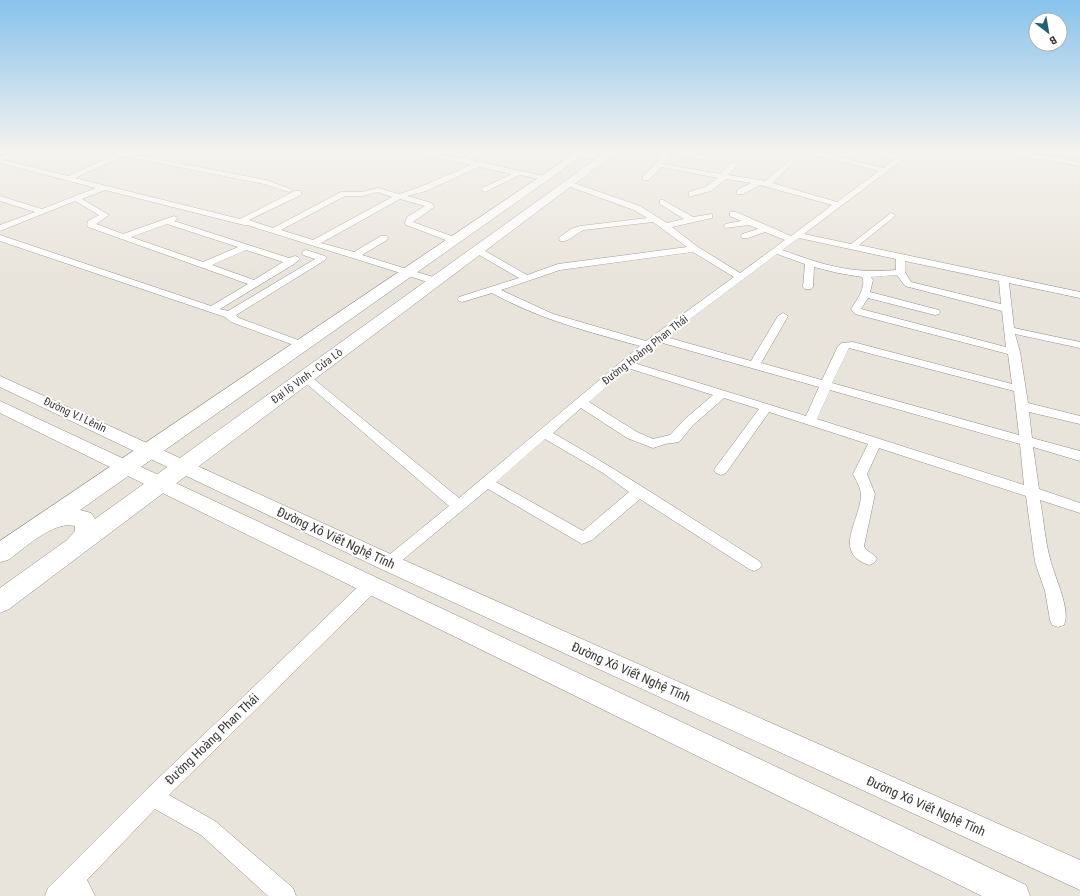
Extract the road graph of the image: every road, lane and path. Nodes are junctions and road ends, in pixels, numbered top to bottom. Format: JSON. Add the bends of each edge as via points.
{"nodes":[{"id":1,"x":89,"y":193,"type":"edge"},
{"id":2,"x":127,"y":193,"type":"edge"},
{"id":3,"x":290,"y":193,"type":"edge"},
{"id":4,"x":367,"y":193,"type":"edge"},
{"id":5,"x":388,"y":193,"type":"edge"},
{"id":6,"x":410,"y":193,"type":"edge"},
{"id":7,"x":522,"y":193,"type":"edge"},
{"id":8,"x":555,"y":193,"type":"edge"},
{"id":9,"x":597,"y":193,"type":"edge"},
{"id":10,"x":695,"y":193,"type":"edge"},
{"id":11,"x":797,"y":193,"type":"edge"},
{"id":12,"x":855,"y":193,"type":"edge"},
{"id":13,"x":692,"y":194,"type":"dead end"},
{"id":14,"x":399,"y":196,"type":"junction"},
{"id":15,"x":0,"y":198,"type":"edge"},
{"id":16,"x":74,"y":198,"type":"junction"},
{"id":17,"x":839,"y":205,"type":"junction"},
{"id":18,"x":659,"y":208,"type":"junction"},
{"id":19,"x":194,"y":210,"type":"junction"},
{"id":20,"x":41,"y":211,"type":"junction"},
{"id":21,"x":733,"y":214,"type":"dead end"},
{"id":22,"x":891,"y":215,"type":"dead end"},
{"id":23,"x":709,"y":216,"type":"dead end"},
{"id":24,"x":691,"y":220,"type":"junction"},
{"id":25,"x":167,"y":221,"type":"junction"},
{"id":26,"x":244,"y":222,"type":"junction"},
{"id":27,"x":750,"y":222,"type":"junction"},
{"id":28,"x":666,"y":226,"type":"junction"},
{"id":29,"x":728,"y":226,"type":"dead end"},
{"id":30,"x":0,"y":228,"type":"edge"},
{"id":31,"x":765,"y":229,"type":"junction"},
{"id":32,"x":273,"y":231,"type":"junction"},
{"id":33,"x":745,"y":236,"type":"dead end"},
{"id":34,"x":123,"y":237,"type":"junction"},
{"id":35,"x":795,"y":237,"type":"junction"},
{"id":36,"x":0,"y":238,"type":"edge"},
{"id":37,"x":384,"y":238,"type":"dead end"},
{"id":38,"x":563,"y":239,"type":"dead end"},
{"id":39,"x":454,"y":240,"type":"junction"},
{"id":40,"x":316,"y":244,"type":"junction"},
{"id":41,"x":246,"y":247,"type":"junction"},
{"id":42,"x":852,"y":247,"type":"junction"},
{"id":43,"x":695,"y":249,"type":"junction"},
{"id":44,"x":335,"y":250,"type":"junction"},
{"id":45,"x":477,"y":250,"type":"junction"},
{"id":46,"x":777,"y":251,"type":"junction"},
{"id":47,"x":306,"y":253,"type":"junction"},
{"id":48,"x":354,"y":256,"type":"junction"},
{"id":49,"x":900,"y":257,"type":"junction"},
{"id":50,"x":322,"y":258,"type":"junction"},
{"id":51,"x":291,"y":262,"type":"junction"},
{"id":52,"x":810,"y":264,"type":"junction"},
{"id":53,"x":204,"y":266,"type":"junction"},
{"id":54,"x":407,"y":272,"type":"junction"},
{"id":55,"x":900,"y":272,"type":"junction"},
{"id":56,"x":865,"y":274,"type":"junction"},
{"id":57,"x":741,"y":277,"type":"junction"},
{"id":58,"x":526,"y":278,"type":"junction"},
{"id":59,"x":1004,"y":279,"type":"junction"},
{"id":60,"x":436,"y":281,"type":"junction"},
{"id":61,"x":255,"y":283,"type":"junction"},
{"id":62,"x":808,"y":287,"type":"dead end"},
{"id":63,"x":493,"y":290,"type":"junction"},
{"id":64,"x":865,"y":294,"type":"junction"},
{"id":65,"x":1080,"y":295,"type":"edge"},
{"id":66,"x":462,"y":299,"type":"dead end"},
{"id":67,"x":1008,"y":308,"type":"junction"},
{"id":68,"x":211,"y":310,"type":"junction"},
{"id":69,"x":935,"y":312,"type":"dead end"},
{"id":70,"x":229,"y":315,"type":"junction"},
{"id":71,"x":783,"y":316,"type":"dead end"},
{"id":72,"x":1009,"y":330,"type":"junction"},
{"id":73,"x":658,"y":338,"type":"junction"},
{"id":74,"x":302,"y":345,"type":"junction"},
{"id":75,"x":648,"y":345,"type":"junction"},
{"id":76,"x":1080,"y":345,"type":"edge"},
{"id":77,"x":1014,"y":352,"type":"junction"},
{"id":78,"x":627,"y":364,"type":"junction"},
{"id":79,"x":755,"y":364,"type":"junction"},
{"id":80,"x":305,"y":377,"type":"junction"},
{"id":81,"x":0,"y":380,"type":"edge"},
{"id":82,"x":827,"y":385,"type":"junction"},
{"id":83,"x":1019,"y":389,"type":"junction"},
{"id":84,"x":721,"y":394,"type":"junction"},
{"id":85,"x":228,"y":396,"type":"junction"},
{"id":86,"x":580,"y":402,"type":"junction"},
{"id":87,"x":1022,"y":406,"type":"junction"},
{"id":88,"x":2,"y":408,"type":"edge"},
{"id":89,"x":766,"y":408,"type":"junction"},
{"id":90,"x":261,"y":410,"type":"junction"},
{"id":91,"x":1080,"y":420,"type":"edge"},
{"id":92,"x":810,"y":421,"type":"junction"},
{"id":93,"x":544,"y":433,"type":"junction"},
{"id":94,"x":1026,"y":440,"type":"junction"},
{"id":95,"x":875,"y":442,"type":"junction"},
{"id":96,"x":149,"y":450,"type":"junction"},
{"id":97,"x":1080,"y":456,"type":"edge"},
{"id":98,"x":184,"y":466,"type":"junction"},
{"id":99,"x":124,"y":467,"type":"junction"},
{"id":100,"x":721,"y":470,"type":"dead end"},
{"id":101,"x":486,"y":482,"type":"junction"},
{"id":102,"x":160,"y":484,"type":"junction"},
{"id":103,"x":639,"y":492,"type":"junction"},
{"id":104,"x":1032,"y":492,"type":"junction"},
{"id":105,"x":459,"y":506,"type":"junction"},
{"id":106,"x":1080,"y":508,"type":"edge"},
{"id":107,"x":42,"y":524,"type":"junction"},
{"id":108,"x":75,"y":546,"type":"junction"},
{"id":109,"x":0,"y":553,"type":"edge"},
{"id":110,"x":868,"y":559,"type":"dead end"},
{"id":111,"x":389,"y":563,"type":"junction"},
{"id":112,"x":754,"y":564,"type":"dead end"},
{"id":113,"x":371,"y":585,"type":"junction"},
{"id":114,"x":0,"y":602,"type":"edge"},
{"id":115,"x":1058,"y":620,"type":"dead end"},
{"id":116,"x":154,"y":796,"type":"junction"},
{"id":117,"x":1080,"y":875,"type":"edge"},
{"id":118,"x":79,"y":888,"type":"edge"},
{"id":119,"x":56,"y":896,"type":"edge"},
{"id":120,"x":285,"y":896,"type":"edge"},
{"id":121,"x":1015,"y":896,"type":"edge"}],
"edges":[{"from":1,"to":16,"type":"street"},
{"from":2,"to":19,"type":"street"},
{"from":3,"to":26,"type":"street"},
{"from":4,"to":32,"type":"street","via":[[344,194]]},
{"from":5,"to":14,"type":"street"},
{"from":6,"to":14,"type":"street"},
{"from":7,"to":39,"type":"main road"},
{"from":8,"to":45,"type":"main road","name":"Đại lộ Vinh - Cửa Lò"},
{"from":9,"to":18,"type":"street","via":[[629,204]]},
{"from":10,"to":13,"type":"street"},
{"from":11,"to":17,"type":"street"},
{"from":12,"to":17,"type":"street","name":"Đường Hoàng Phan Thái"},
{"from":14,"to":39,"type":"street","via":[[430,205],[409,223]]},
{"from":14,"to":40,"type":"street"},
{"from":15,"to":20,"type":"street"},
{"from":16,"to":20,"type":"street"},
{"from":16,"to":34,"type":"street","via":[[105,215],[90,224]]},
{"from":17,"to":35,"type":"street","name":"Đường Hoàng Phan Thái"},
{"from":18,"to":24,"type":"street"},
{"from":18,"to":28,"type":"street"},
{"from":18,"to":38,"type":"street","via":[[574,231]]},
{"from":19,"to":25,"type":"street"},
{"from":19,"to":26,"type":"street"},
{"from":20,"to":30,"type":"street"},
{"from":21,"to":27,"type":"street"},
{"from":22,"to":42,"type":"street"},
{"from":23,"to":24,"type":"street"},
{"from":24,"to":28,"type":"street"},
{"from":25,"to":34,"type":"street"},
{"from":25,"to":41,"type":"street"},
{"from":26,"to":32,"type":"street"},
{"from":27,"to":29,"type":"street"},
{"from":27,"to":31,"type":"street"},
{"from":28,"to":43,"type":"street"},
{"from":31,"to":33,"type":"street"},
{"from":31,"to":35,"type":"street"},
{"from":32,"to":40,"type":"street"},
{"from":34,"to":53,"type":"street"},
{"from":35,"to":42,"type":"street"},
{"from":35,"to":46,"type":"street","name":"Đường Hoàng Phan Thái"},
{"from":36,"to":68,"type":"street"},
{"from":37,"to":48,"type":"street"},
{"from":39,"to":54,"type":"main road"},
{"from":40,"to":44,"type":"street"},
{"from":40,"to":47,"type":"street"},
{"from":41,"to":51,"type":"street"},
{"from":41,"to":53,"type":"street"},
{"from":42,"to":49,"type":"street"},
{"from":43,"to":57,"type":"street"},
{"from":43,"to":58,"type":"street","via":[[558,267]]},
{"from":44,"to":48,"type":"street"},
{"from":44,"to":50,"type":"street"},
{"from":45,"to":58,"type":"street"},
{"from":45,"to":60,"type":"main road","name":"Đại lộ Vinh - Cửa Lò"},
{"from":46,"to":52,"type":"street"},
{"from":46,"to":57,"type":"street","name":"Đường Hoàng Phan Thái"},
{"from":47,"to":50,"type":"street"},
{"from":47,"to":51,"type":"street"},
{"from":48,"to":54,"type":"street"},
{"from":49,"to":55,"type":"street"},
{"from":49,"to":59,"type":"street"},
{"from":50,"to":70,"type":"street"},
{"from":51,"to":61,"type":"street"},
{"from":52,"to":56,"type":"street"},
{"from":52,"to":62,"type":"street"},
{"from":53,"to":61,"type":"street"},
{"from":54,"to":60,"type":"street"},
{"from":54,"to":74,"type":"main road"},
{"from":55,"to":56,"type":"street"},
{"from":55,"to":67,"type":"street","via":[[906,283],[912,286]]},
{"from":56,"to":64,"type":"street","via":[[868,280]]},
{"from":57,"to":73,"type":"street","name":"Đường Hoàng Phan Thái"},
{"from":58,"to":63,"type":"street"},
{"from":59,"to":65,"type":"street"},
{"from":59,"to":67,"type":"street"},
{"from":60,"to":80,"type":"main road","name":"Đại lộ Vinh - Cửa Lò"},
{"from":61,"to":68,"type":"street"},
{"from":63,"to":66,"type":"street"},
{"from":63,"to":75,"type":"street","via":[[564,321]]},
{"from":64,"to":69,"type":"street"},
{"from":64,"to":77,"type":"street","via":[[856,309],[859,312]]},
{"from":67,"to":72,"type":"street"},
{"from":68,"to":70,"type":"street"},
{"from":70,"to":74,"type":"street","via":[[235,320]]},
{"from":71,"to":79,"type":"street"},
{"from":72,"to":76,"type":"street"},
{"from":72,"to":77,"type":"street"},
{"from":73,"to":75,"type":"street","name":"Đường Hoàng Phan Thái"},
{"from":73,"to":79,"type":"street"},
{"from":74,"to":85,"type":"main road"},
{"from":75,"to":78,"type":"street","name":"Đường Hoàng Phan Thái"},
{"from":77,"to":83,"type":"street"},
{"from":78,"to":84,"type":"street"},
{"from":78,"to":86,"type":"street","name":"Đường Hoàng Phan Thái"},
{"from":79,"to":82,"type":"street"},
{"from":80,"to":90,"type":"main road","name":"Đại lộ Vinh - Cửa Lò"},
{"from":80,"to":105,"type":"street"},
{"from":81,"to":96,"type":"main road","name":"Đường V.I Lênin"},
{"from":82,"to":83,"type":"street","via":[[842,348],[849,344]]},
{"from":82,"to":92,"type":"street"},
{"from":82,"to":94,"type":"street"},
{"from":83,"to":87,"type":"street"},
{"from":84,"to":86,"type":"street","via":[[674,439],[653,444],[632,435]]},
{"from":84,"to":89,"type":"street"},
{"from":85,"to":90,"type":"main road","via":[[221,406],[226,415],[246,416]]},
{"from":85,"to":96,"type":"main road"},
{"from":86,"to":93,"type":"street","name":"Đường Hoàng Phan Thái"},
{"from":87,"to":91,"type":"street"},
{"from":87,"to":94,"type":"street"},
{"from":88,"to":99,"type":"main road"},
{"from":89,"to":92,"type":"street"},
{"from":89,"to":100,"type":"street"},
{"from":90,"to":98,"type":"main road","name":"Đại lộ Vinh - Cửa Lò"},
{"from":92,"to":95,"type":"street"},
{"from":93,"to":101,"type":"street","name":"Đường Hoàng Phan Thái"},
{"from":93,"to":103,"type":"street","via":[[608,470]]},
{"from":94,"to":97,"type":"street"},
{"from":94,"to":104,"type":"street"},
{"from":95,"to":104,"type":"street"},
{"from":95,"to":110,"type":"street","via":[[860,474],[868,494],[856,546],[858,552]]},
{"from":96,"to":98,"type":"main road","name":"Đường V.I Lênin"},
{"from":96,"to":99,"type":"main road"},
{"from":98,"to":102,"type":"main road","name":"Đại lộ Vinh - Cửa Lò"},
{"from":98,"to":111,"type":"main road","name":"Đường Xô Viết Nghệ Tĩnh"},
{"from":99,"to":102,"type":"main road"},
{"from":99,"to":107,"type":"main road"},
{"from":101,"to":103,"type":"street","via":[[582,538]]},
{"from":101,"to":105,"type":"street","name":"Đường Hoàng Phan Thái"},
{"from":102,"to":108,"type":"main road","name":"Đại lộ Vinh - Cửa Lò"},
{"from":102,"to":113,"type":"main road"},
{"from":103,"to":112,"type":"street"},
{"from":104,"to":106,"type":"street"},
{"from":104,"to":115,"type":"street","via":[[1043,562],[1053,592]]},
{"from":105,"to":111,"type":"street","name":"Đường Hoàng Phan Thái"},
{"from":107,"to":108,"type":"main road","via":[[64,516],[82,518],[87,530]]},
{"from":107,"to":109,"type":"main road"},
{"from":108,"to":114,"type":"main road","name":"Đại lộ Vinh - Cửa Lò"},
{"from":111,"to":117,"type":"main road","name":"Đường Xô Viết Nghệ Tĩnh"},
{"from":113,"to":116,"type":"street","name":"Đường Hoàng Phan Thái"},
{"from":113,"to":121,"type":"main road"},
{"from":116,"to":118,"type":"street","name":"Đường Hoàng Phan Thái"},
{"from":116,"to":120,"type":"street","via":[[208,828]]},
{"from":118,"to":119,"type":"street","name":"Đường Hoàng Phan Thái"}]}
